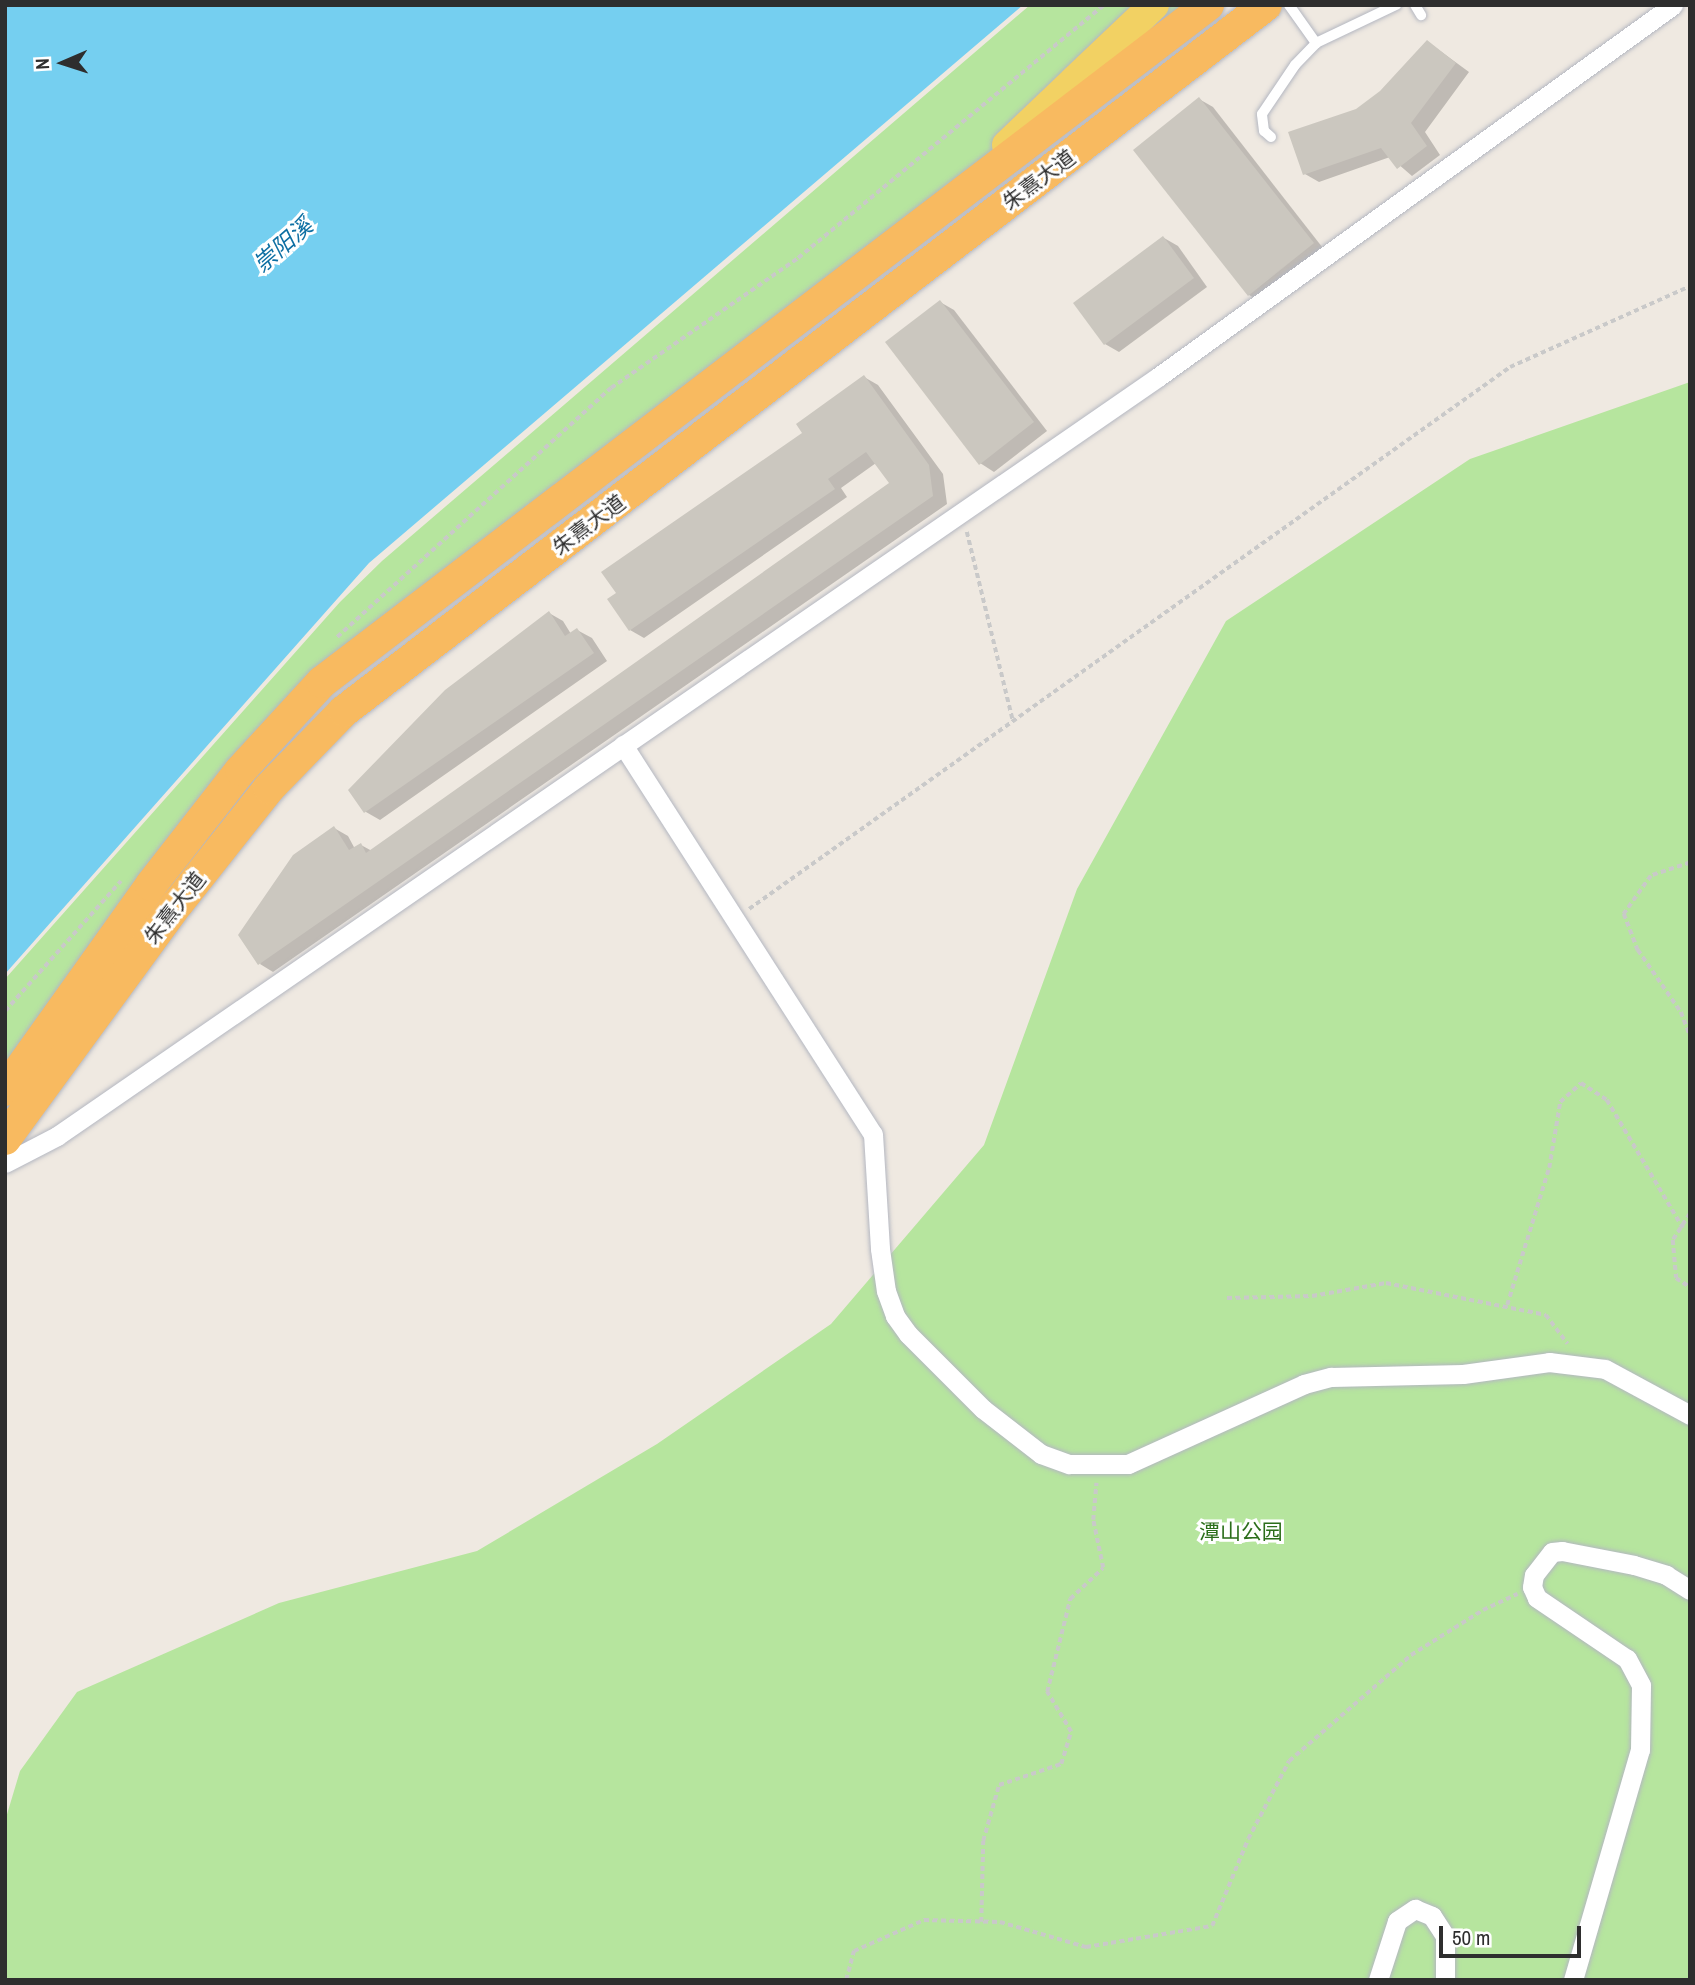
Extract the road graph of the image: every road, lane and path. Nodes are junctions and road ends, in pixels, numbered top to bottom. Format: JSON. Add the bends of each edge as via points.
{"nodes":[{"id":1,"x":1104,"y":5,"type":"edge"},
{"id":2,"x":1154,"y":5,"type":"edge"},
{"id":3,"x":1208,"y":5,"type":"edge"},
{"id":4,"x":1266,"y":5,"type":"edge"},
{"id":5,"x":1289,"y":5,"type":"edge"},
{"id":6,"x":1396,"y":5,"type":"edge"},
{"id":7,"x":1415,"y":5,"type":"edge"},
{"id":8,"x":1674,"y":5,"type":"edge"},
{"id":9,"x":1421,"y":15,"type":"dead end"},
{"id":10,"x":1316,"y":43,"type":"junction"},
{"id":11,"x":1271,"y":137,"type":"dead end"},
{"id":12,"x":944,"y":206,"type":"junction"},
{"id":13,"x":1690,"y":286,"type":"edge"},
{"id":14,"x":962,"y":512,"type":"junction"},
{"id":15,"x":330,"y":644,"type":"dead end"},
{"id":16,"x":1013,"y":720,"type":"junction"},
{"id":17,"x":623,"y":744,"type":"junction"},
{"id":18,"x":1690,"y":863,"type":"edge"},
{"id":19,"x":126,"y":875,"type":"dead end"},
{"id":20,"x":735,"y":918,"type":"junction"},
{"id":21,"x":5,"y":1011,"type":"edge"},
{"id":22,"x":1690,"y":1035,"type":"edge"},
{"id":23,"x":5,"y":1090,"type":"edge"},
{"id":24,"x":5,"y":1139,"type":"edge"},
{"id":25,"x":5,"y":1163,"type":"edge"},
{"id":26,"x":1690,"y":1214,"type":"edge"},
{"id":27,"x":1684,"y":1228,"type":"junction"},
{"id":28,"x":1690,"y":1287,"type":"edge"},
{"id":29,"x":1227,"y":1298,"type":"dead end"},
{"id":30,"x":1507,"y":1305,"type":"junction"},
{"id":31,"x":1581,"y":1363,"type":"junction"},
{"id":32,"x":1690,"y":1415,"type":"edge"},
{"id":33,"x":1097,"y":1466,"type":"junction"},
{"id":34,"x":1532,"y":1587,"type":"junction"},
{"id":35,"x":1690,"y":1590,"type":"edge"},
{"id":36,"x":981,"y":1922,"type":"junction"},
{"id":37,"x":846,"y":1980,"type":"edge"},
{"id":38,"x":1378,"y":1980,"type":"edge"},
{"id":39,"x":1445,"y":1980,"type":"edge"},
{"id":40,"x":1573,"y":1980,"type":"edge"}],
"edges":[{"from":1,"to":15,"type":"path","via":[[798,258],[611,388],[381,592]]},
{"from":2,"to":12,"type":"main road"},
{"from":3,"to":12,"type":"highway","name":"朱熹大道"},
{"from":4,"to":24,"type":"highway","name":"朱熹大道","via":[[344,711],[270,788],[178,903]]},
{"from":5,"to":10,"type":"lane"},
{"from":6,"to":10,"type":"lane"},
{"from":7,"to":9,"type":"lane"},
{"from":8,"to":14,"type":"street","via":[[1158,377]]},
{"from":10,"to":11,"type":"lane","via":[[1262,114],[1264,131]]},
{"from":12,"to":23,"type":"highway","name":"朱熹大道","via":[[322,682],[241,770],[151,885]]},
{"from":13,"to":16,"type":"path","via":[[1510,367]]},
{"from":14,"to":16,"type":"path"},
{"from":14,"to":17,"type":"street"},
{"from":16,"to":20,"type":"path"},
{"from":17,"to":20,"type":"street"},
{"from":17,"to":25,"type":"street","via":[[57,1136]]},
{"from":18,"to":22,"type":"path","via":[[1651,876],[1624,914],[1638,950],[1681,1012]]},
{"from":19,"to":21,"type":"path"},
{"from":20,"to":33,"type":"street","via":[[873,1134],[886,1291],[901,1325],[983,1409],[1041,1454],[1069,1464]]},
{"from":26,"to":27,"type":"path"},
{"from":27,"to":28,"type":"path","via":[[1673,1240],[1676,1278]]},
{"from":27,"to":30,"type":"path","via":[[1607,1100],[1581,1083],[1560,1102],[1549,1168]]},
{"from":29,"to":30,"type":"path","via":[[1312,1296],[1386,1283]]},
{"from":30,"to":31,"type":"path","via":[[1545,1315]]},
{"from":31,"to":32,"type":"street","via":[[1605,1369]]},
{"from":31,"to":33,"type":"street","via":[[1549,1362],[1463,1374],[1331,1377],[1276,1395],[1157,1454],[1128,1464]]},
{"from":33,"to":36,"type":"path","via":[[1093,1520],[1103,1568],[1070,1600],[1047,1692],[1072,1732],[1061,1764],[999,1785],[983,1841]]},
{"from":34,"to":35,"type":"street","via":[[1544,1561],[1562,1551],[1634,1565],[1666,1575]]},
{"from":34,"to":36,"type":"path","via":[[1483,1609],[1410,1656],[1289,1761],[1248,1839],[1212,1926],[1086,1947],[1000,1922]]},
{"from":34,"to":40,"type":"street","via":[[1537,1598],[1627,1659],[1641,1685],[1640,1750]]},
{"from":36,"to":37,"type":"path","via":[[924,1920],[854,1951]]},
{"from":38,"to":39,"type":"street","via":[[1397,1921],[1415,1909],[1440,1923],[1445,1936]]}]}
